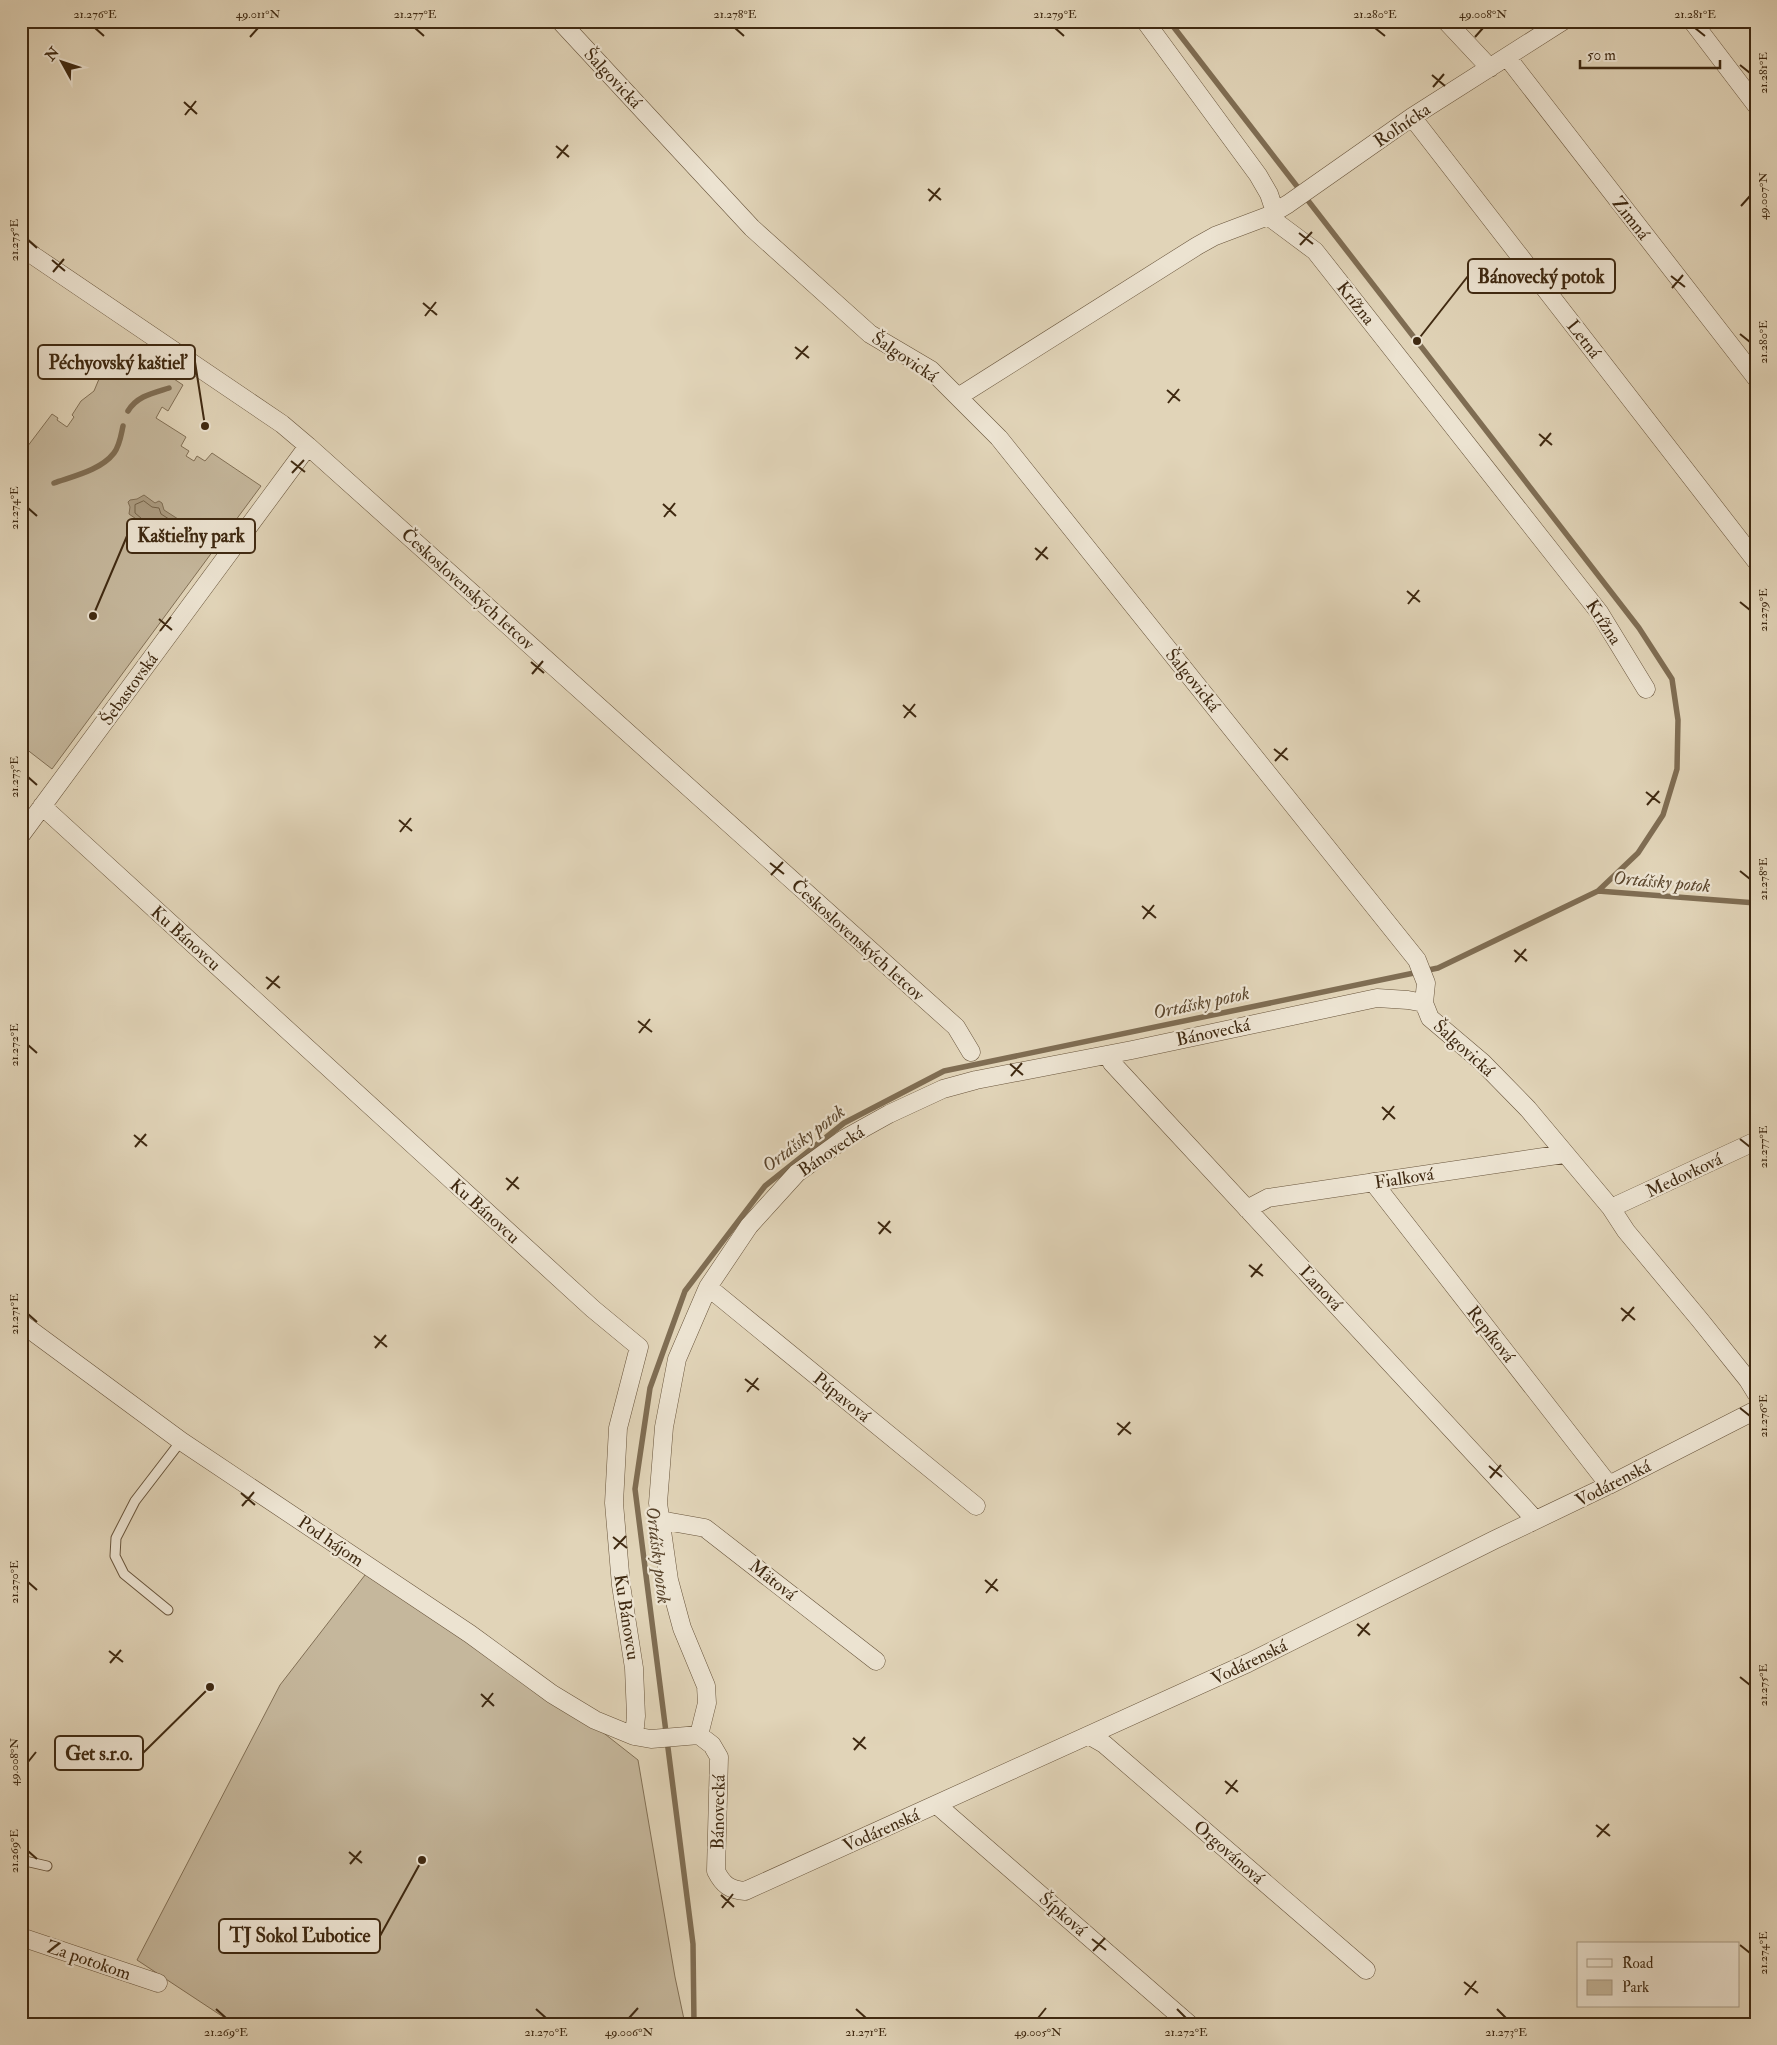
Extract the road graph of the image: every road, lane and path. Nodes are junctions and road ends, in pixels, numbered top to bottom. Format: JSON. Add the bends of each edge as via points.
{"nodes":[{"id":1,"x":560,"y":21,"type":"edge"},
{"id":2,"x":1145,"y":21,"type":"edge"},
{"id":3,"x":1446,"y":21,"type":"edge"},
{"id":4,"x":1563,"y":21,"type":"edge"},
{"id":5,"x":1692,"y":21,"type":"edge"},
{"id":6,"x":1507,"y":57,"type":"junction"},
{"id":7,"x":1490,"y":68,"type":"junction"},
{"id":8,"x":1756,"y":105,"type":"edge"},
{"id":9,"x":1412,"y":117,"type":"junction"},
{"id":10,"x":1277,"y":211,"type":"junction"},
{"id":11,"x":21,"y":245,"type":"edge"},
{"id":12,"x":1756,"y":378,"type":"edge"},
{"id":13,"x":958,"y":396,"type":"junction"},
{"id":14,"x":308,"y":446,"type":"junction"},
{"id":15,"x":1756,"y":561,"type":"edge"},
{"id":16,"x":1646,"y":689,"type":"dead end"},
{"id":17,"x":42,"y":806,"type":"junction"},
{"id":18,"x":21,"y":835,"type":"edge"},
{"id":19,"x":1424,"y":1004,"type":"junction"},
{"id":20,"x":971,"y":1052,"type":"dead end"},
{"id":21,"x":1108,"y":1054,"type":"junction"},
{"id":22,"x":1756,"y":1141,"type":"edge"},
{"id":23,"x":1564,"y":1154,"type":"junction"},
{"id":24,"x":1373,"y":1182,"type":"junction"},
{"id":25,"x":1611,"y":1208,"type":"junction"},
{"id":26,"x":1247,"y":1209,"type":"junction"},
{"id":27,"x":708,"y":1287,"type":"junction"},
{"id":28,"x":24,"y":1332,"type":"edge"},
{"id":29,"x":1756,"y":1393,"type":"edge"},
{"id":30,"x":1756,"y":1410,"type":"edge"},
{"id":31,"x":181,"y":1441,"type":"junction"},
{"id":32,"x":1609,"y":1485,"type":"junction"},
{"id":33,"x":976,"y":1506,"type":"dead end"},
{"id":34,"x":660,"y":1520,"type":"junction"},
{"id":35,"x":1530,"y":1523,"type":"junction"},
{"id":36,"x":168,"y":1610,"type":"dead end"},
{"id":37,"x":876,"y":1660,"type":"dead end"},
{"id":38,"x":691,"y":1736,"type":"junction"},
{"id":39,"x":1090,"y":1736,"type":"junction"},
{"id":40,"x":643,"y":1738,"type":"junction"},
{"id":41,"x":937,"y":1805,"type":"junction"},
{"id":42,"x":21,"y":1860,"type":"edge"},
{"id":43,"x":47,"y":1866,"type":"dead end"},
{"id":44,"x":733,"y":1890,"type":"joint"},
{"id":45,"x":23,"y":1943,"type":"edge"},
{"id":46,"x":1366,"y":1970,"type":"dead end"},
{"id":47,"x":158,"y":1984,"type":"dead end"},
{"id":48,"x":1189,"y":2024,"type":"edge"}],
"edges":[{"from":1,"to":13,"type":"street","name":"Šalgovická","via":[[752,228],[870,334],[931,370]]},
{"from":2,"to":10,"type":"street","via":[[1258,175]]},
{"from":3,"to":7,"type":"street"},
{"from":4,"to":6,"type":"street","name":"Roľnícka"},
{"from":5,"to":8,"type":"street"},
{"from":6,"to":7,"type":"street","name":"Roľnícka"},
{"from":6,"to":12,"type":"street","name":"Zimná"},
{"from":7,"to":9,"type":"street","name":"Roľnícka"},
{"from":9,"to":10,"type":"street","name":"Roľnícka"},
{"from":9,"to":15,"type":"street","name":"Letná"},
{"from":10,"to":13,"type":"street","via":[[1197,246]]},
{"from":10,"to":16,"type":"street","name":"Krížna","via":[[1315,251],[1599,612]]},
{"from":11,"to":14,"type":"street","name":"Československých letcov","via":[[274,418]]},
{"from":13,"to":19,"type":"street","name":"Šalgovická","via":[[1005,445],[1417,960],[1426,983]]},
{"from":14,"to":17,"type":"street","name":"Šebastovská"},
{"from":14,"to":20,"type":"street","name":"Československých letcov","via":[[956,1027]]},
{"from":17,"to":18,"type":"street","name":"Šebastovská"},
{"from":17,"to":40,"type":"street","name":"Ku Bánovcu","via":[[585,1303],[639,1347],[618,1428],[614,1503],[621,1585],[634,1668],[636,1716]]},
{"from":19,"to":21,"type":"street","name":"Bánovecká","via":[[1377,998]]},
{"from":19,"to":23,"type":"street","name":"Šalgovická","via":[[1430,1018],[1482,1062],[1528,1109]]},
{"from":21,"to":26,"type":"street","name":"Ľanová","via":[[1112,1063]]},
{"from":21,"to":27,"type":"street","name":"Bánovecká","via":[[943,1089],[844,1139],[796,1173],[749,1226]]},
{"from":22,"to":25,"type":"street","name":"Medovková"},
{"from":23,"to":24,"type":"street","name":"Fialková"},
{"from":23,"to":25,"type":"street","name":"Šalgovická"},
{"from":24,"to":26,"type":"street","name":"Fialková","via":[[1268,1198]]},
{"from":24,"to":32,"type":"street","name":"Repíková"},
{"from":25,"to":29,"type":"street","name":"Šalgovická"},
{"from":26,"to":35,"type":"street","name":"Ľanová","via":[[1530,1514]]},
{"from":27,"to":33,"type":"street","name":"Púpavová"},
{"from":27,"to":34,"type":"street","name":"Bánovecká","via":[[677,1359],[664,1427],[658,1503]]},
{"from":28,"to":31,"type":"street","name":"Pod hájom"},
{"from":30,"to":32,"type":"street","name":"Vodárenská"},
{"from":31,"to":36,"type":"lane","via":[[135,1501],[116,1538],[115,1556],[124,1574]]},
{"from":31,"to":40,"type":"street","name":"Pod hájom","via":[[470,1634],[552,1694],[595,1720]]},
{"from":32,"to":35,"type":"street","name":"Vodárenská"},
{"from":34,"to":37,"type":"street","name":"Mätová","via":[[705,1528]]},
{"from":34,"to":38,"type":"street","name":"Bánovecká","via":[[669,1580],[682,1628],[706,1686],[707,1703]]},
{"from":35,"to":39,"type":"street","name":"Vodárenská","via":[[1248,1663]]},
{"from":38,"to":40,"type":"street"},
{"from":38,"to":44,"type":"street","name":"Bánovecká","via":[[712,1745],[719,1757],[716,1871],[721,1882]]},
{"from":39,"to":41,"type":"street","name":"Vodárenská"},
{"from":39,"to":46,"type":"street","name":"Orgovánová","via":[[1104,1744]]},
{"from":41,"to":44,"type":"street","name":"Vodárenská","via":[[745,1891]]},
{"from":41,"to":48,"type":"street","name":"Šípková"},
{"from":42,"to":43,"type":"lane"},
{"from":45,"to":47,"type":"street","name":"Za potokom"}]}
